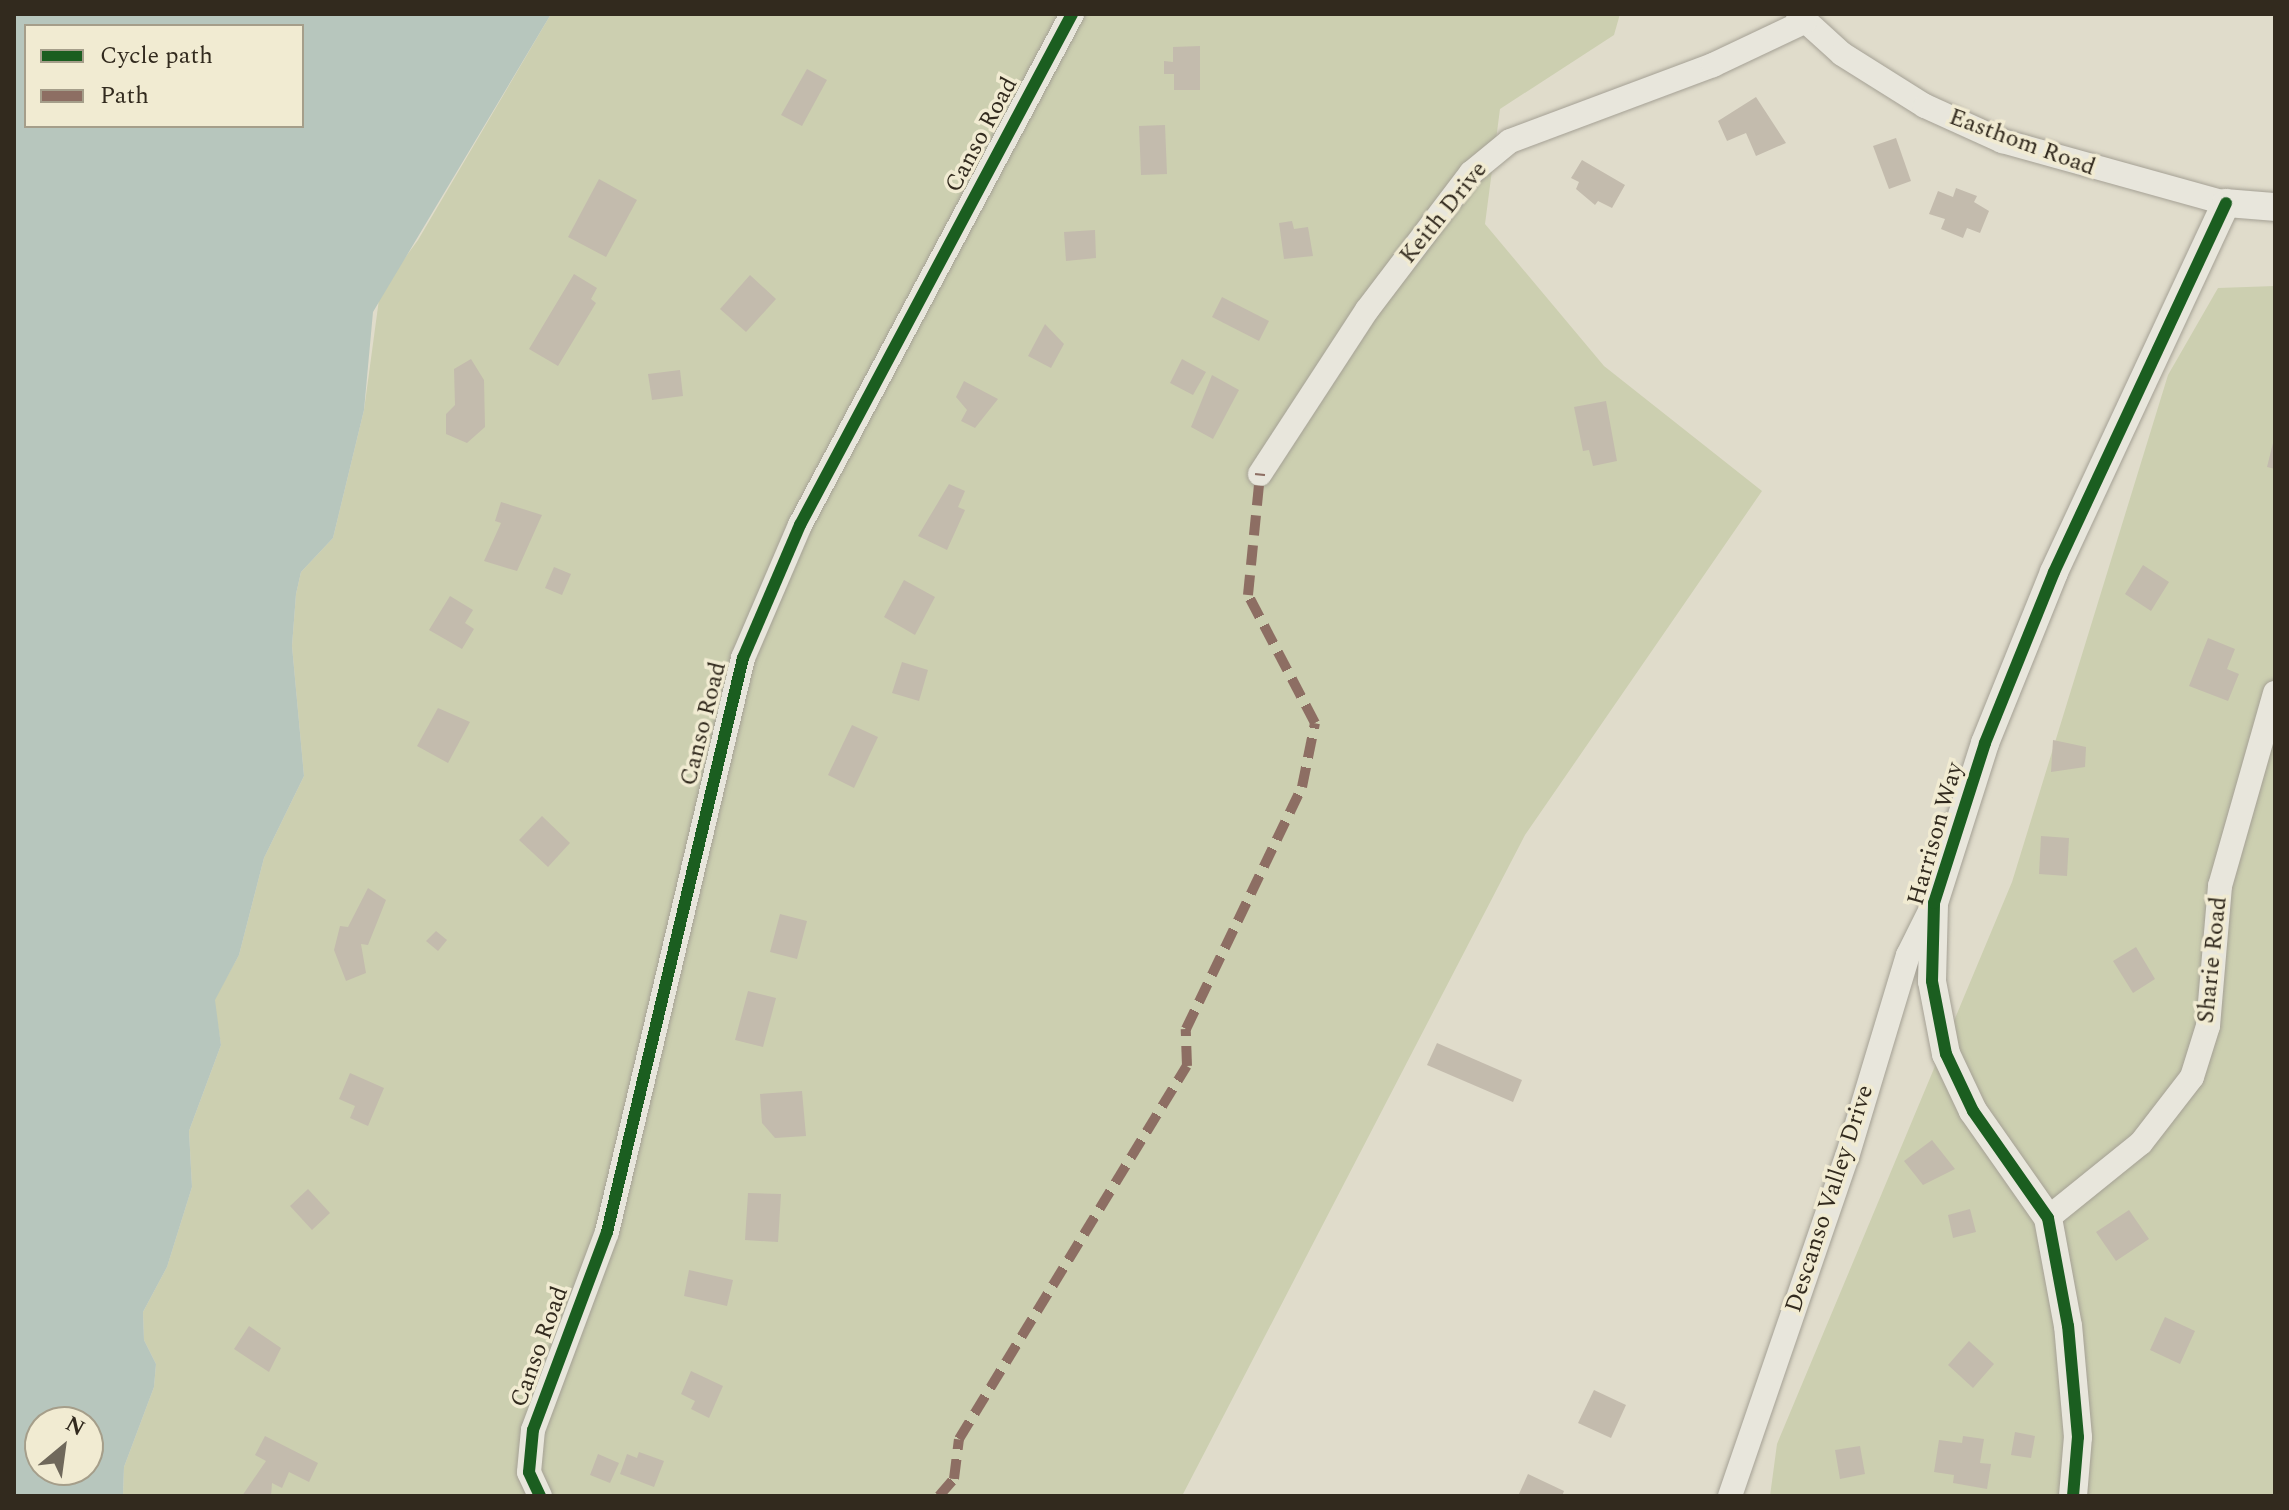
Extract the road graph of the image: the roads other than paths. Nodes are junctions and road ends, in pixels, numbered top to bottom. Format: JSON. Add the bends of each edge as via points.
{"nodes":[{"id":1,"x":1072,"y":14,"type":"edge"},
{"id":2,"x":1801,"y":18,"type":"edge"},
{"id":3,"x":2226,"y":203,"type":"junction"},
{"id":4,"x":2275,"y":207,"type":"edge"},
{"id":5,"x":1260,"y":474,"type":"dead end"},
{"id":6,"x":2275,"y":693,"type":"edge"},
{"id":7,"x":1934,"y":903,"type":"junction"},
{"id":8,"x":2048,"y":1218,"type":"junction"},
{"id":9,"x":540,"y":1496,"type":"edge"},
{"id":10,"x":1730,"y":1496,"type":"edge"},
{"id":11,"x":2073,"y":1496,"type":"edge"}],
"edges":[{"from":1,"to":9,"type":"street","name":"Canso Road","via":[[800,525],[743,658],[607,1232],[533,1430],[529,1472]]},
{"from":2,"to":3,"type":"street","name":"Easthom Road","via":[[1925,106],[2002,141],[2157,189]]},
{"from":2,"to":5,"type":"street","name":"Keith Drive","via":[[1713,65],[1510,141],[1471,173],[1367,310]]},
{"from":3,"to":4,"type":"street","name":"Easthom Road"},
{"from":3,"to":7,"type":"street","name":"Harrison Way","via":[[2054,572],[1985,743]]},
{"from":6,"to":8,"type":"street","name":"Sharie Road","via":[[2220,886],[2208,1026],[2192,1077],[2141,1143]]},
{"from":7,"to":8,"type":"street","name":"Harrison Way","via":[[1932,981],[1946,1054],[1973,1111]]},
{"from":7,"to":10,"type":"street","name":"Descanso Valley Drive","via":[[1908,955],[1847,1157]]},
{"from":8,"to":11,"type":"street","name":"Harrison Way","via":[[2068,1326],[2078,1437]]}]}
